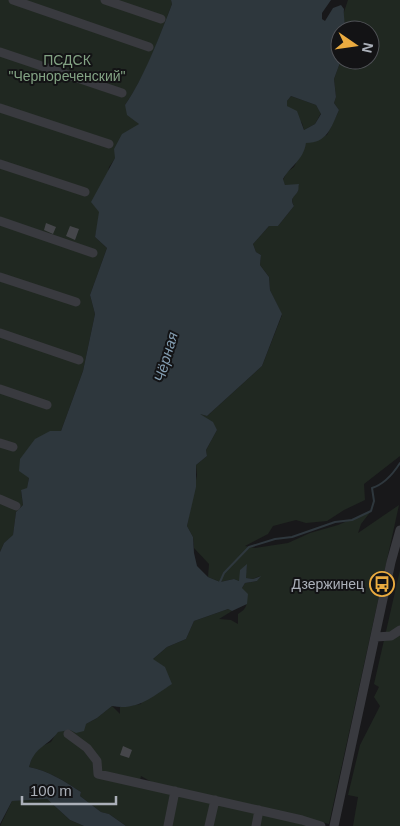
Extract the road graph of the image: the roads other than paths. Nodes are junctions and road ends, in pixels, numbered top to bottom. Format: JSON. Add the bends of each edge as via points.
{"nodes":[{"id":1,"x":13,"y":0,"type":"edge"},
{"id":2,"x":105,"y":0,"type":"edge"},
{"id":3,"x":161,"y":19,"type":"dead end"},
{"id":4,"x":149,"y":46,"type":"dead end"},
{"id":5,"x":0,"y":52,"type":"edge"},
{"id":6,"x":122,"y":94,"type":"dead end"},
{"id":7,"x":0,"y":108,"type":"edge"},
{"id":8,"x":109,"y":144,"type":"dead end"},
{"id":9,"x":0,"y":164,"type":"edge"},
{"id":10,"x":84,"y":192,"type":"dead end"},
{"id":11,"x":0,"y":221,"type":"edge"},
{"id":12,"x":93,"y":253,"type":"dead end"},
{"id":13,"x":0,"y":277,"type":"edge"},
{"id":14,"x":76,"y":302,"type":"dead end"},
{"id":15,"x":0,"y":333,"type":"edge"},
{"id":16,"x":79,"y":360,"type":"dead end"},
{"id":17,"x":0,"y":389,"type":"edge"},
{"id":18,"x":46,"y":405,"type":"dead end"},
{"id":19,"x":0,"y":443,"type":"edge"},
{"id":20,"x":13,"y":447,"type":"dead end"},
{"id":21,"x":0,"y":500,"type":"edge"},
{"id":22,"x":16,"y":506,"type":"dead end"},
{"id":23,"x":400,"y":530,"type":"edge"},
{"id":24,"x":400,"y":554,"type":"edge"},
{"id":25,"x":389,"y":576,"type":"junction"},
{"id":26,"x":400,"y":630,"type":"edge"},
{"id":27,"x":376,"y":637,"type":"junction"},
{"id":28,"x":68,"y":734,"type":"dead end"},
{"id":29,"x":175,"y":791,"type":"junction"},
{"id":30,"x":215,"y":800,"type":"junction"},
{"id":31,"x":259,"y":810,"type":"junction"},
{"id":32,"x":301,"y":823,"type":"edge"},
{"id":33,"x":168,"y":826,"type":"edge"},
{"id":34,"x":209,"y":826,"type":"edge"},
{"id":35,"x":256,"y":826,"type":"edge"},
{"id":36,"x":321,"y":826,"type":"edge"},
{"id":37,"x":334,"y":826,"type":"edge"}],
"edges":[{"from":1,"to":4,"type":"street"},
{"from":2,"to":3,"type":"street"},
{"from":5,"to":6,"type":"street"},
{"from":7,"to":8,"type":"street"},
{"from":9,"to":10,"type":"street"},
{"from":11,"to":12,"type":"street"},
{"from":13,"to":14,"type":"street"},
{"from":15,"to":16,"type":"street"},
{"from":17,"to":18,"type":"street"},
{"from":19,"to":20,"type":"street"},
{"from":21,"to":22,"type":"street"},
{"from":23,"to":25,"type":"street"},
{"from":24,"to":25,"type":"street"},
{"from":25,"to":27,"type":"street"},
{"from":26,"to":27,"type":"street","via":[[391,636]]},
{"from":27,"to":37,"type":"street"},
{"from":28,"to":29,"type":"street","via":[[88,748],[97,761],[98,774]]},
{"from":29,"to":30,"type":"street"},
{"from":29,"to":33,"type":"street"},
{"from":30,"to":31,"type":"street"},
{"from":30,"to":34,"type":"street"},
{"from":31,"to":32,"type":"street"},
{"from":31,"to":35,"type":"street"},
{"from":32,"to":36,"type":"street"}]}
